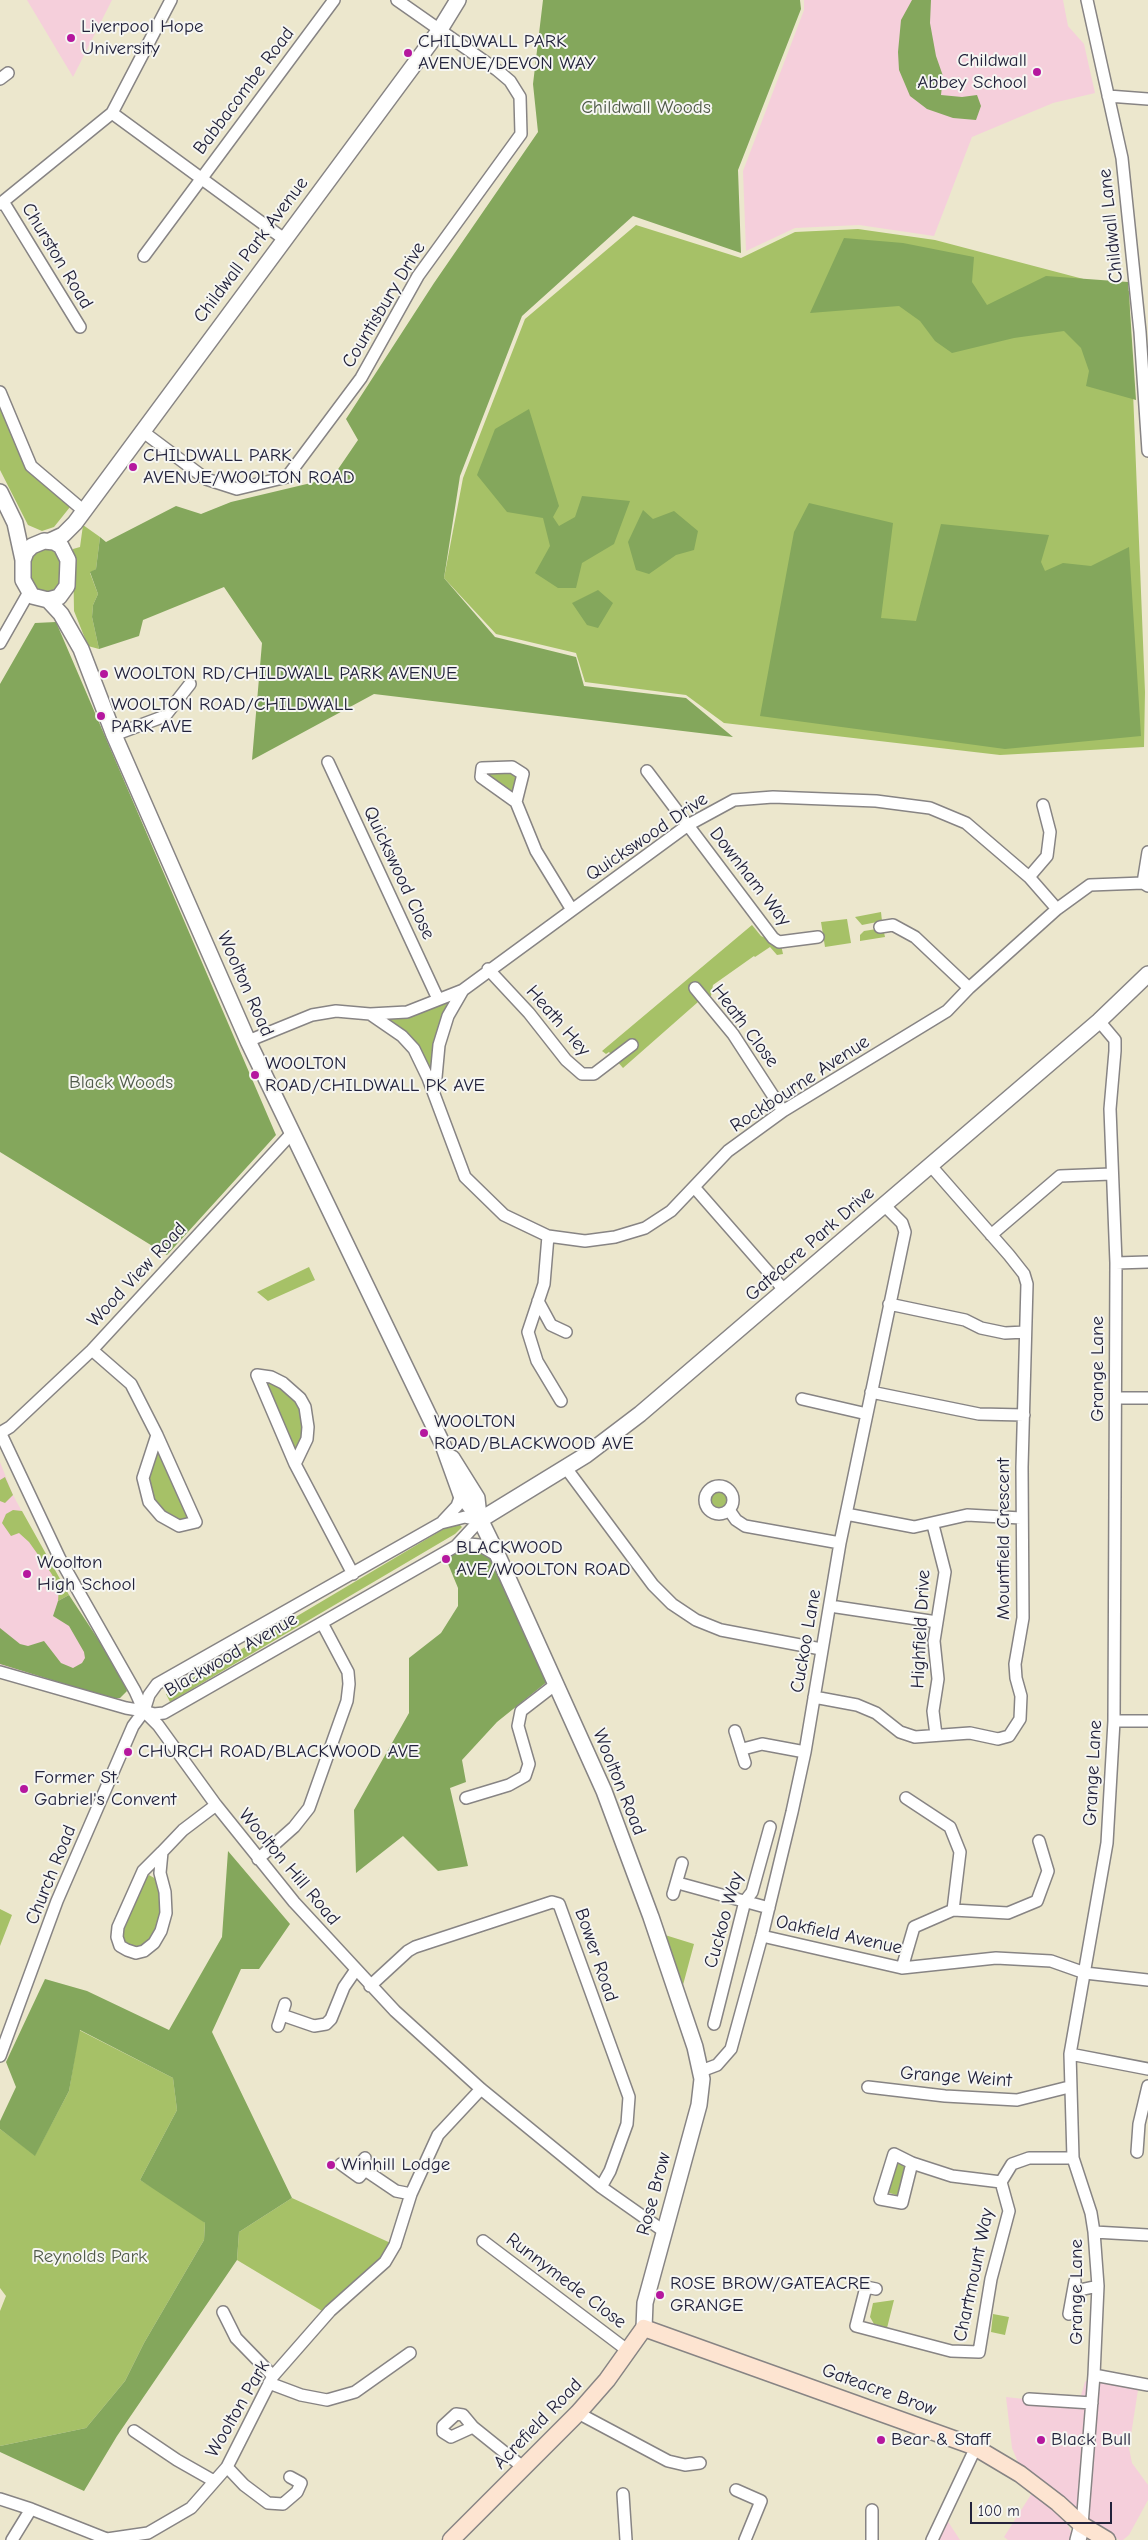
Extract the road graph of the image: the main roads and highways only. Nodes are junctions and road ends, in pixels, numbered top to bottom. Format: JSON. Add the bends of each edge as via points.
{"nodes":[{"id":1,"x":644,"y":2328,"type":"joint"},
{"id":2,"x":1080,"y":2533,"type":"edge"},
{"id":3,"x":451,"y":2540,"type":"edge"},
{"id":4,"x":1107,"y":2540,"type":"edge"}],
"edges":[{"from":1,"to":2,"type":"main road","name":"Gateacre Brow","via":[[976,2448],[1020,2474],[1058,2503]]},
{"from":1,"to":3,"type":"main road","name":"Acrefield Road","via":[[607,2380],[578,2413]]},
{"from":2,"to":4,"type":"main road","name":"Gateacre Brow"}]}
